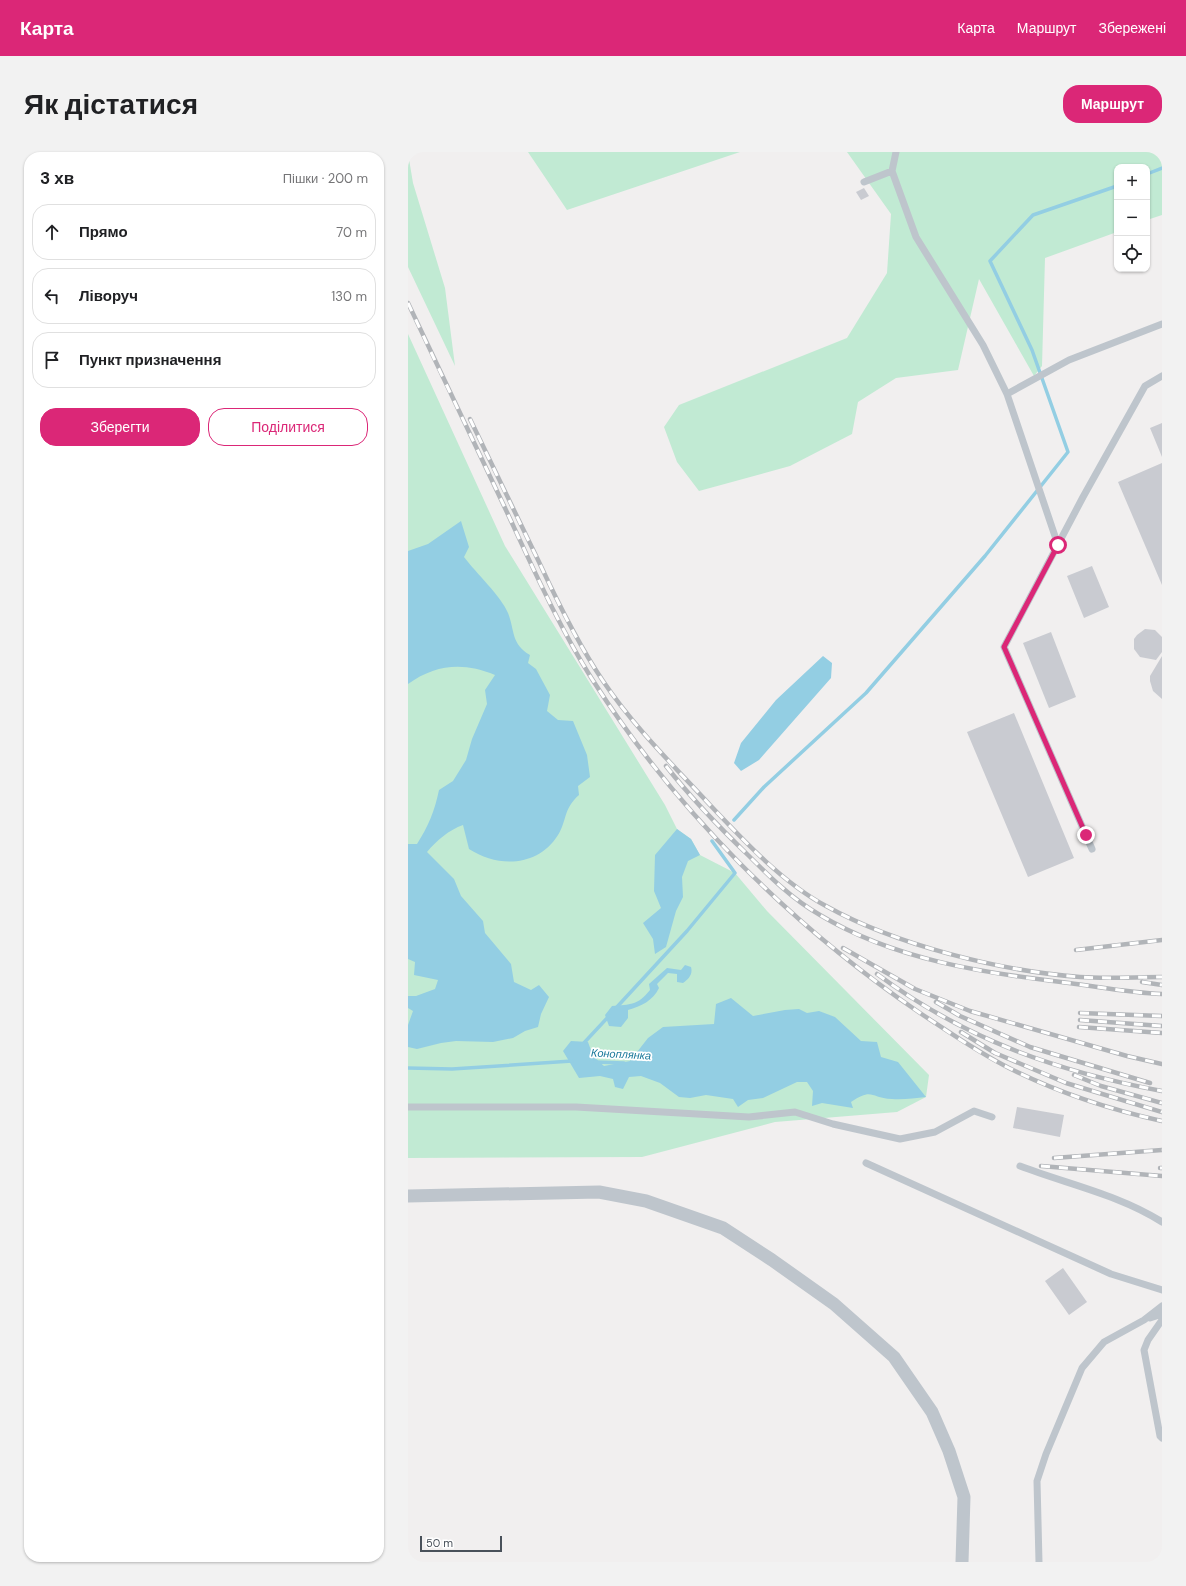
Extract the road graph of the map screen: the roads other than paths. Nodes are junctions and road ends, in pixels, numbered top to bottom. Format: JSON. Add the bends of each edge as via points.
{"nodes":[{"id":1,"x":896,"y":152,"type":"edge"},
{"id":2,"x":892,"y":171,"type":"junction"},
{"id":3,"x":864,"y":182,"type":"dead end"},
{"id":4,"x":1162,"y":324,"type":"edge"},
{"id":5,"x":1162,"y":376,"type":"edge"},
{"id":6,"x":1007,"y":394,"type":"junction"},
{"id":7,"x":1058,"y":545,"type":"junction"},
{"id":8,"x":1092,"y":849,"type":"dead end"},
{"id":9,"x":408,"y":1107,"type":"edge"},
{"id":10,"x":992,"y":1117,"type":"dead end"},
{"id":11,"x":866,"y":1163,"type":"dead end"},
{"id":12,"x":1020,"y":1166,"type":"dead end"},
{"id":13,"x":408,"y":1196,"type":"edge"},
{"id":14,"x":1162,"y":1222,"type":"edge"},
{"id":15,"x":1162,"y":1290,"type":"edge"},
{"id":16,"x":1162,"y":1306,"type":"edge"},
{"id":17,"x":1162,"y":1314,"type":"edge"},
{"id":18,"x":1144,"y":1320,"type":"junction"},
{"id":19,"x":1162,"y":1320,"type":"edge"},
{"id":20,"x":1162,"y":1438,"type":"edge"},
{"id":21,"x":962,"y":1562,"type":"edge"},
{"id":22,"x":1039,"y":1562,"type":"edge"}],
"edges":[{"from":1,"to":2,"type":"lane"},
{"from":2,"to":3,"type":"lane"},
{"from":2,"to":6,"type":"lane","via":[[916,237],[982,345]]},
{"from":4,"to":6,"type":"lane","via":[[1069,360]]},
{"from":5,"to":7,"type":"lane","via":[[1144,386]]},
{"from":6,"to":7,"type":"lane"},
{"from":7,"to":8,"type":"lane","via":[[1004,647]]},
{"from":9,"to":10,"type":"lane","via":[[576,1107],[749,1117],[795,1112],[833,1124],[900,1139],[934,1132],[974,1112]]},
{"from":11,"to":15,"type":"lane","via":[[1111,1274]]},
{"from":12,"to":14,"type":"lane","via":[[1127,1202]]},
{"from":13,"to":21,"type":"street","via":[[599,1192],[646,1202],[723,1228],[772,1260],[834,1304],[894,1356],[932,1412],[949,1451],[964,1497]]},
{"from":16,"to":18,"type":"lane"},
{"from":17,"to":18,"type":"lane"},
{"from":18,"to":22,"type":"lane","via":[[1104,1342],[1082,1368],[1037,1481]]},
{"from":19,"to":20,"type":"lane","via":[[1144,1350]]}]}
